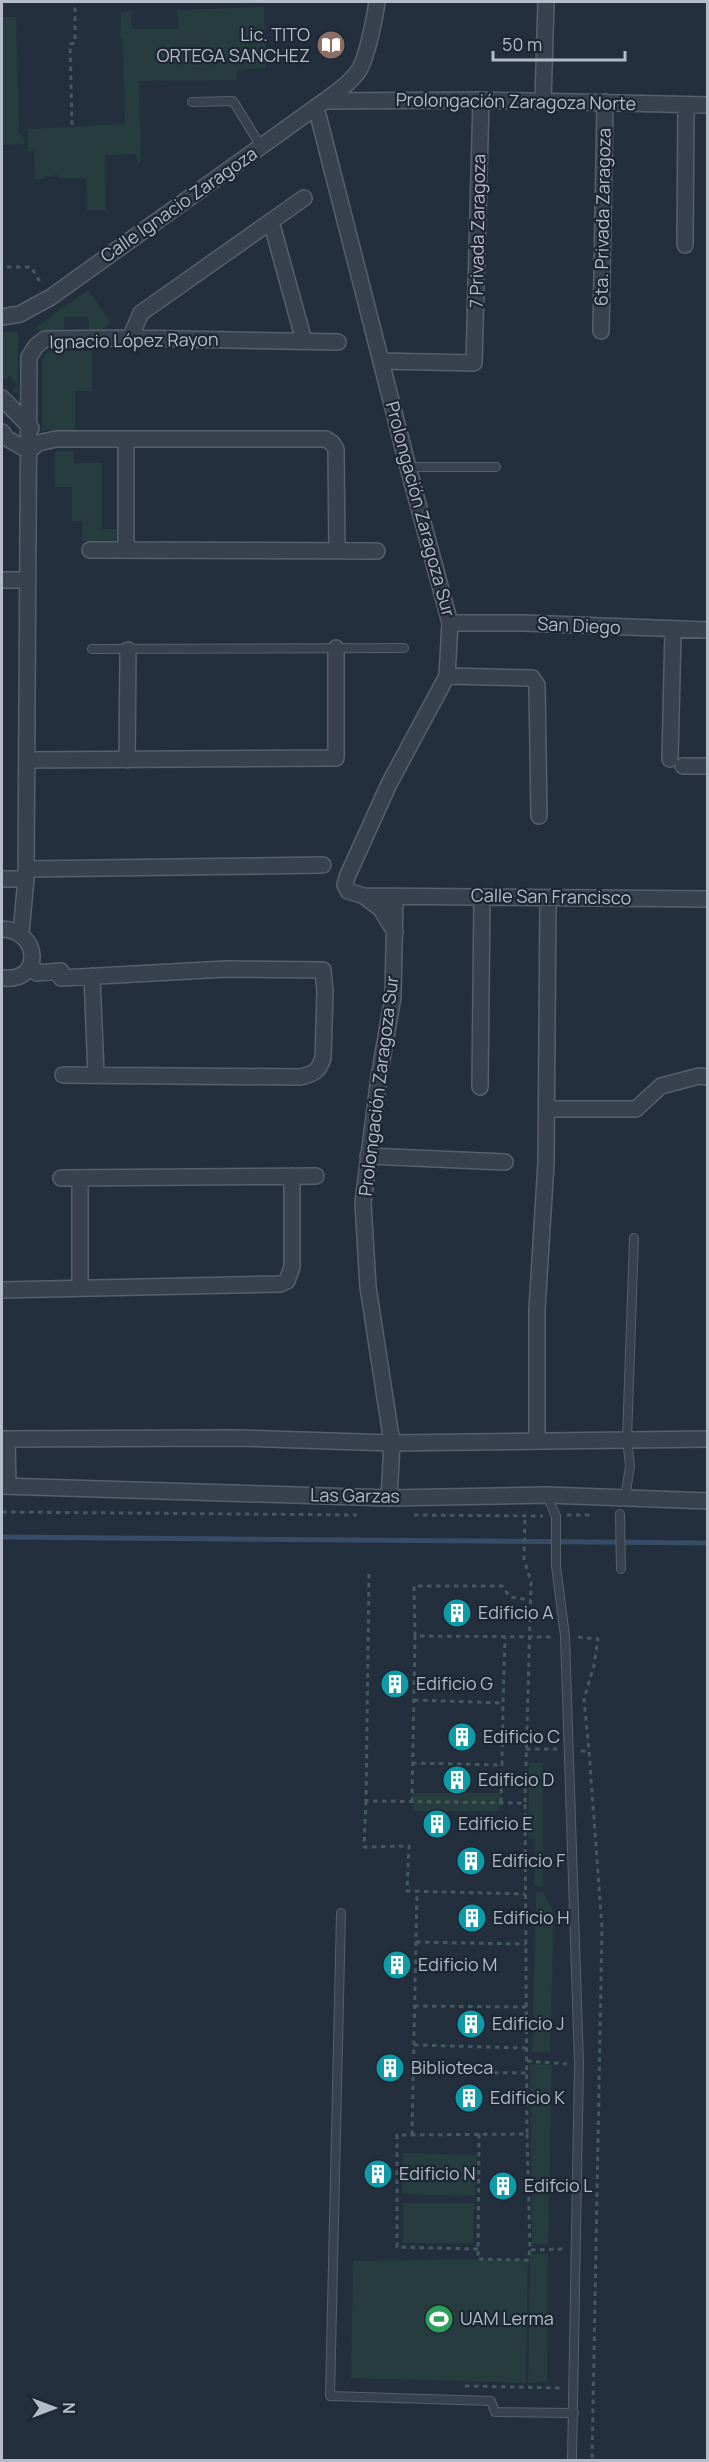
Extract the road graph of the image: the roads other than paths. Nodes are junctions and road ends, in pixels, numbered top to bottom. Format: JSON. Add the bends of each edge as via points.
{"nodes":[{"id":1,"x":377,"y":2,"type":"edge"},
{"id":2,"x":546,"y":2,"type":"edge"},
{"id":3,"x":481,"y":100,"type":"junction"},
{"id":4,"x":192,"y":102,"type":"dead end"},
{"id":5,"x":543,"y":102,"type":"junction"},
{"id":6,"x":605,"y":102,"type":"junction"},
{"id":7,"x":321,"y":104,"type":"junction"},
{"id":8,"x":686,"y":105,"type":"junction"},
{"id":9,"x":708,"y":105,"type":"edge"},
{"id":10,"x":261,"y":146,"type":"junction"},
{"id":11,"x":304,"y":198,"type":"dead end"},
{"id":12,"x":271,"y":221,"type":"junction"},
{"id":13,"x":685,"y":245,"type":"dead end"},
{"id":14,"x":2,"y":317,"type":"edge"},
{"id":15,"x":601,"y":331,"type":"dead end"},
{"id":16,"x":130,"y":338,"type":"junction"},
{"id":17,"x":304,"y":341,"type":"junction"},
{"id":18,"x":338,"y":342,"type":"dead end"},
{"id":19,"x":381,"y":361,"type":"junction"},
{"id":20,"x":2,"y":398,"type":"edge"},
{"id":21,"x":28,"y":424,"type":"junction"},
{"id":22,"x":2,"y":432,"type":"edge"},
{"id":23,"x":56,"y":439,"type":"junction"},
{"id":24,"x":126,"y":439,"type":"junction"},
{"id":25,"x":28,"y":451,"type":"junction"},
{"id":26,"x":408,"y":466,"type":"junction"},
{"id":27,"x":496,"y":467,"type":"dead end"},
{"id":28,"x":90,"y":550,"type":"dead end"},
{"id":29,"x":126,"y":550,"type":"junction"},
{"id":30,"x":337,"y":551,"type":"junction"},
{"id":31,"x":377,"y":551,"type":"dead end"},
{"id":32,"x":2,"y":580,"type":"edge"},
{"id":33,"x":28,"y":580,"type":"junction"},
{"id":34,"x":450,"y":623,"type":"junction"},
{"id":35,"x":673,"y":630,"type":"junction"},
{"id":36,"x":708,"y":630,"type":"edge"},
{"id":37,"x":336,"y":648,"type":"junction"},
{"id":38,"x":404,"y":648,"type":"dead end"},
{"id":39,"x":92,"y":649,"type":"dead end"},
{"id":40,"x":128,"y":650,"type":"junction"},
{"id":41,"x":447,"y":676,"type":"junction"},
{"id":42,"x":27,"y":760,"type":"junction"},
{"id":43,"x":127,"y":760,"type":"junction"},
{"id":44,"x":708,"y":766,"type":"edge"},
{"id":45,"x":538,"y":816,"type":"dead end"},
{"id":46,"x":324,"y":865,"type":"dead end"},
{"id":47,"x":26,"y":874,"type":"junction"},
{"id":48,"x":2,"y":879,"type":"edge"},
{"id":49,"x":364,"y":896,"type":"junction"},
{"id":50,"x":395,"y":897,"type":"junction"},
{"id":51,"x":482,"y":897,"type":"junction"},
{"id":52,"x":548,"y":897,"type":"junction"},
{"id":53,"x":708,"y":899,"type":"edge"},
{"id":54,"x":2,"y":929,"type":"edge"},
{"id":55,"x":21,"y":933,"type":"junction"},
{"id":56,"x":396,"y":933,"type":"junction"},
{"id":57,"x":31,"y":966,"type":"junction"},
{"id":58,"x":93,"y":976,"type":"junction"},
{"id":59,"x":2,"y":978,"type":"edge"},
{"id":60,"x":63,"y":1075,"type":"dead end"},
{"id":61,"x":96,"y":1075,"type":"junction"},
{"id":62,"x":708,"y":1077,"type":"edge"},
{"id":63,"x":480,"y":1087,"type":"dead end"},
{"id":64,"x":547,"y":1109,"type":"junction"},
{"id":65,"x":368,"y":1155,"type":"junction"},
{"id":66,"x":505,"y":1162,"type":"dead end"},
{"id":67,"x":292,"y":1176,"type":"junction"},
{"id":68,"x":316,"y":1176,"type":"dead end"},
{"id":69,"x":61,"y":1178,"type":"dead end"},
{"id":70,"x":80,"y":1178,"type":"junction"},
{"id":71,"x":634,"y":1238,"type":"dead end"},
{"id":72,"x":80,"y":1287,"type":"junction"},
{"id":73,"x":2,"y":1290,"type":"edge"},
{"id":74,"x":4,"y":1439,"type":"edge"},
{"id":75,"x":627,"y":1439,"type":"junction"},
{"id":76,"x":708,"y":1439,"type":"edge"},
{"id":77,"x":537,"y":1440,"type":"junction"},
{"id":78,"x":392,"y":1443,"type":"junction"},
{"id":79,"x":5,"y":1486,"type":"edge"},
{"id":80,"x":547,"y":1495,"type":"junction"},
{"id":81,"x":389,"y":1498,"type":"junction"},
{"id":82,"x":625,"y":1498,"type":"junction"},
{"id":83,"x":708,"y":1501,"type":"edge"},
{"id":84,"x":620,"y":1514,"type":"road end"},
{"id":85,"x":621,"y":1569,"type":"dead end"},
{"id":86,"x":341,"y":1913,"type":"dead end"},
{"id":87,"x":574,"y":2413,"type":"junction"},
{"id":88,"x":572,"y":2460,"type":"edge"}],
"edges":[{"from":1,"to":7,"type":"street","name":"Calle Ignacio Zaragoza","via":[[360,69]]},
{"from":2,"to":5,"type":"street"},
{"from":3,"to":5,"type":"street","name":"Prolongación Zaragoza Norte"},
{"from":3,"to":7,"type":"street","name":"Prolongación Zaragoza Norte"},
{"from":3,"to":19,"type":"street","name":"7 Privada Zaragoza","via":[[474,363]]},
{"from":4,"to":10,"type":"lane","via":[[233,101]]},
{"from":5,"to":6,"type":"street","name":"Prolongación Zaragoza Norte"},
{"from":6,"to":8,"type":"street","name":"Prolongación Zaragoza Norte"},
{"from":6,"to":15,"type":"street","name":"6ta. Privada Zaragoza"},
{"from":7,"to":10,"type":"street","name":"Calle Ignacio Zaragoza"},
{"from":7,"to":19,"type":"street","name":"Prolongación Zaragoza Sur"},
{"from":8,"to":9,"type":"street","name":"Prolongación Zaragoza Norte"},
{"from":8,"to":13,"type":"street"},
{"from":10,"to":14,"type":"street","name":"Calle Ignacio Zaragoza","via":[[51,297],[20,314]]},
{"from":11,"to":12,"type":"street"},
{"from":12,"to":16,"type":"street","via":[[141,313]]},
{"from":12,"to":17,"type":"street"},
{"from":16,"to":17,"type":"street","name":"Ignacio López Rayon"},
{"from":16,"to":21,"type":"street","name":"Ignacio López Rayon","via":[[45,339],[36,346],[29,357]]},
{"from":17,"to":18,"type":"street","name":"Ignacio López Rayon"},
{"from":19,"to":26,"type":"street","name":"Prolongación Zaragoza Sur"},
{"from":20,"to":21,"type":"street"},
{"from":21,"to":23,"type":"street","via":[[37,435]]},
{"from":21,"to":25,"type":"street","name":"Ignacio López Rayon"},
{"from":22,"to":25,"type":"street"},
{"from":23,"to":24,"type":"street"},
{"from":23,"to":25,"type":"street","via":[[38,443]]},
{"from":24,"to":29,"type":"street"},
{"from":24,"to":30,"type":"street","via":[[332,442],[336,449]]},
{"from":25,"to":33,"type":"street","name":"Ignacio López Rayon"},
{"from":26,"to":27,"type":"lane"},
{"from":26,"to":34,"type":"street","name":"Prolongación Zaragoza Sur"},
{"from":28,"to":29,"type":"street"},
{"from":29,"to":30,"type":"street"},
{"from":30,"to":31,"type":"street"},
{"from":32,"to":33,"type":"street"},
{"from":33,"to":42,"type":"street","name":"Ignacio López Rayon"},
{"from":34,"to":35,"type":"street","name":"San Diego"},
{"from":34,"to":41,"type":"street","name":"Prolongación Zaragoza Sur"},
{"from":35,"to":36,"type":"street","name":"San Diego"},
{"from":35,"to":44,"type":"street","via":[[677,763]]},
{"from":37,"to":38,"type":"lane"},
{"from":37,"to":40,"type":"lane"},
{"from":37,"to":43,"type":"street","via":[[336,758]]},
{"from":39,"to":40,"type":"lane"},
{"from":40,"to":43,"type":"street"},
{"from":41,"to":45,"type":"street","via":[[532,678],[537,685]]},
{"from":41,"to":49,"type":"street","name":"Prolongación Zaragoza Sur","via":[[389,784],[347,877],[348,891]]},
{"from":42,"to":43,"type":"street"},
{"from":42,"to":47,"type":"street","name":"Ignacio López Rayon"},
{"from":46,"to":47,"type":"street"},
{"from":47,"to":48,"type":"street"},
{"from":47,"to":55,"type":"street","name":"Ignacio López Rayon"},
{"from":49,"to":50,"type":"street"},
{"from":49,"to":56,"type":"street","via":[[381,909]]},
{"from":50,"to":51,"type":"street","name":"Calle San Francisco"},
{"from":50,"to":56,"type":"street","name":"Prolongación Zaragoza Sur"},
{"from":51,"to":52,"type":"street","name":"Calle San Francisco"},
{"from":51,"to":63,"type":"street"},
{"from":52,"to":53,"type":"street","name":"Calle San Francisco"},
{"from":52,"to":64,"type":"street"},
{"from":54,"to":55,"type":"street"},
{"from":55,"to":57,"type":"street","via":[[32,954]]},
{"from":56,"to":65,"type":"street","name":"Prolongación Zaragoza Sur","via":[[393,997]]},
{"from":57,"to":58,"type":"street","via":[[37,973],[61,971],[61,978]]},
{"from":57,"to":59,"type":"street","via":[[14,980]]},
{"from":58,"to":61,"type":"street"},
{"from":58,"to":61,"type":"street","via":[[226,969],[323,970],[325,990],[324,1058],[312,1075]]},
{"from":60,"to":61,"type":"street"},
{"from":62,"to":64,"type":"street","via":[[661,1086],[636,1109]]},
{"from":64,"to":77,"type":"street","via":[[537,1309]]},
{"from":65,"to":66,"type":"street"},
{"from":65,"to":78,"type":"street","name":"Prolongación Zaragoza Sur","via":[[363,1203],[368,1287]]},
{"from":67,"to":68,"type":"street"},
{"from":67,"to":70,"type":"street"},
{"from":67,"to":72,"type":"street","via":[[292,1267],[287,1281],[270,1285]]},
{"from":69,"to":70,"type":"street"},
{"from":70,"to":72,"type":"street"},
{"from":71,"to":75,"type":"lane"},
{"from":72,"to":73,"type":"street"},
{"from":74,"to":78,"type":"street","via":[[237,1438]]},
{"from":74,"to":79,"type":"street"},
{"from":75,"to":76,"type":"street"},
{"from":75,"to":77,"type":"street"},
{"from":75,"to":82,"type":"lane","via":[[630,1466]]},
{"from":77,"to":78,"type":"street"},
{"from":78,"to":81,"type":"street","name":"Prolongación Zaragoza Sur"},
{"from":79,"to":81,"type":"street","name":"Las Garzas"},
{"from":80,"to":81,"type":"street","name":"Las Garzas"},
{"from":80,"to":82,"type":"street","name":"Las Garzas"},
{"from":80,"to":87,"type":"lane","via":[[556,1516],[556,1566],[565,1636],[579,2064]]},
{"from":82,"to":83,"type":"street","name":"Las Garzas"},
{"from":84,"to":85,"type":"lane"},
{"from":86,"to":87,"type":"lane","via":[[330,2396],[491,2401],[495,2412]]},
{"from":87,"to":88,"type":"lane"}]}
